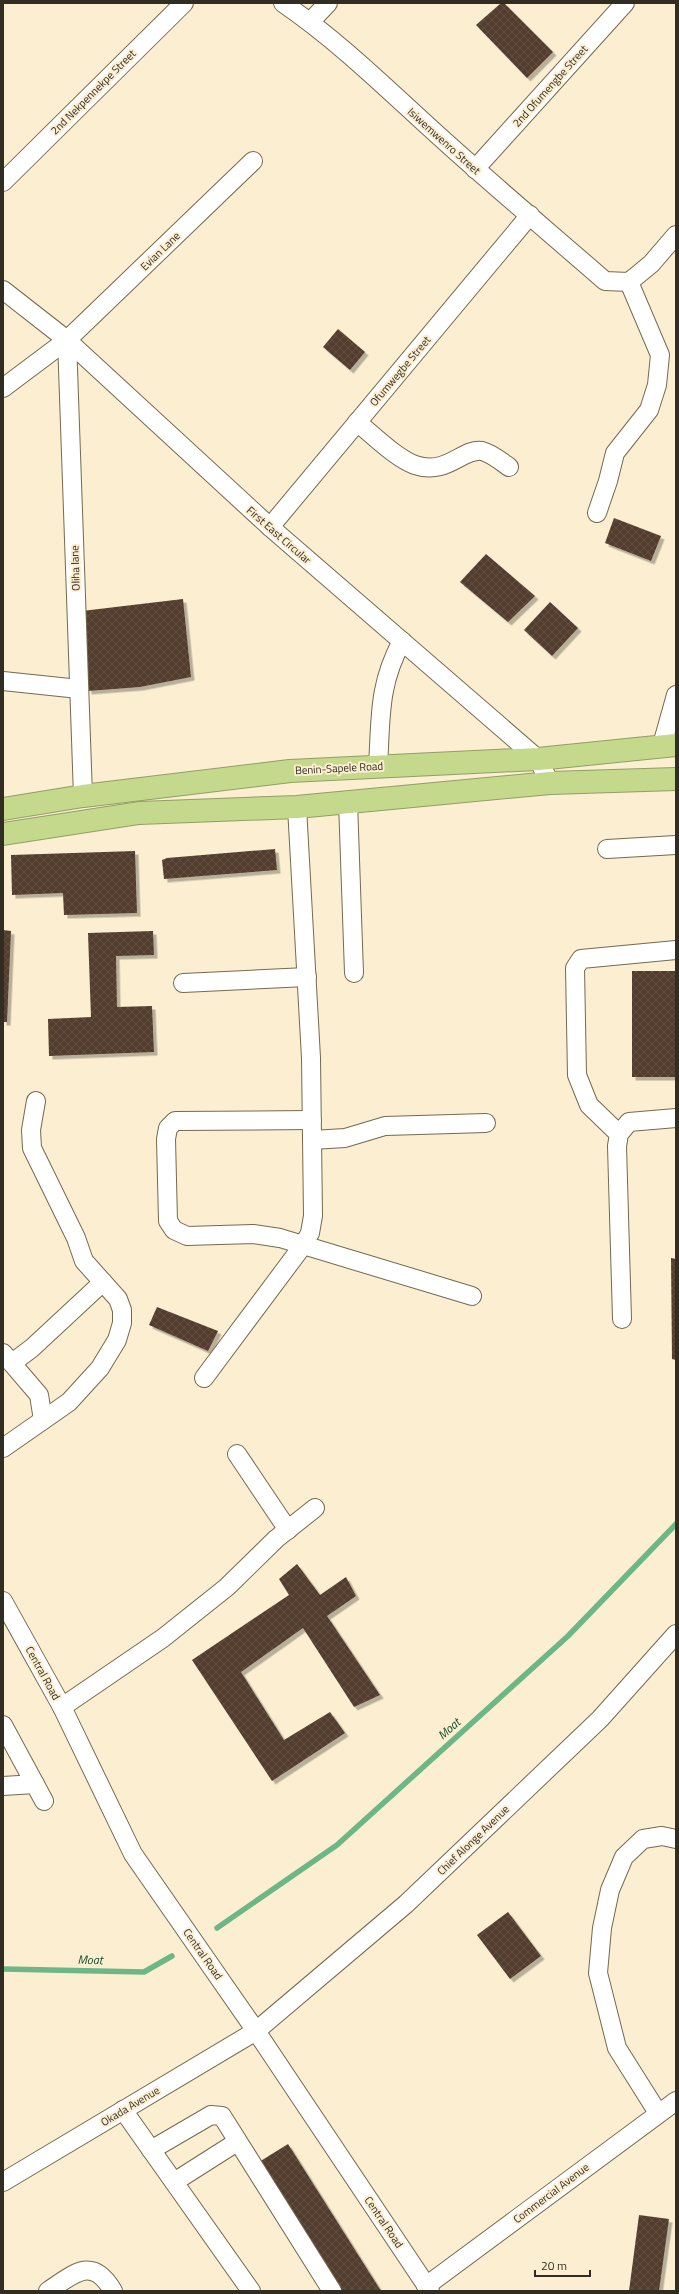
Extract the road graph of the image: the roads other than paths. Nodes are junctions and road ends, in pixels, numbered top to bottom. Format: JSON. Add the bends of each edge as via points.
{"nodes":[{"id":1,"x":184,"y":3,"type":"edge"},
{"id":2,"x":283,"y":3,"type":"edge"},
{"id":3,"x":328,"y":3,"type":"edge"},
{"id":4,"x":625,"y":3,"type":"edge"},
{"id":5,"x":310,"y":22,"type":"junction"},
{"id":6,"x":253,"y":161,"type":"dead end"},
{"id":7,"x":475,"y":169,"type":"junction"},
{"id":8,"x":3,"y":182,"type":"edge"},
{"id":9,"x":530,"y":215,"type":"junction"},
{"id":10,"x":676,"y":235,"type":"edge"},
{"id":11,"x":629,"y":282,"type":"junction"},
{"id":12,"x":3,"y":290,"type":"edge"},
{"id":13,"x":67,"y":340,"type":"junction"},
{"id":14,"x":3,"y":388,"type":"edge"},
{"id":15,"x":357,"y":422,"type":"junction"},
{"id":16,"x":509,"y":467,"type":"dead end"},
{"id":17,"x":597,"y":513,"type":"dead end"},
{"id":18,"x":270,"y":527,"type":"junction"},
{"id":19,"x":402,"y":641,"type":"junction"},
{"id":20,"x":3,"y":681,"type":"edge"},
{"id":21,"x":79,"y":689,"type":"junction"},
{"id":22,"x":676,"y":695,"type":"edge"},
{"id":23,"x":669,"y":745,"type":"edge"},
{"id":24,"x":538,"y":759,"type":"junction"},
{"id":25,"x":378,"y":766,"type":"junction"},
{"id":26,"x":676,"y":779,"type":"edge"},
{"id":27,"x":550,"y":783,"type":"junction"},
{"id":28,"x":83,"y":796,"type":"junction"},
{"id":29,"x":348,"y":802,"type":"junction"},
{"id":30,"x":297,"y":807,"type":"junction"},
{"id":31,"x":3,"y":809,"type":"edge"},
{"id":32,"x":3,"y":834,"type":"edge"},
{"id":33,"x":676,"y":845,"type":"edge"},
{"id":34,"x":607,"y":849,"type":"dead end"},
{"id":35,"x":676,"y":950,"type":"edge"},
{"id":36,"x":354,"y":973,"type":"dead end"},
{"id":37,"x":307,"y":977,"type":"junction"},
{"id":38,"x":183,"y":984,"type":"dead end"},
{"id":39,"x":36,"y":1101,"type":"dead end"},
{"id":40,"x":676,"y":1118,"type":"edge"},
{"id":41,"x":312,"y":1120,"type":"junction"},
{"id":42,"x":486,"y":1124,"type":"dead end"},
{"id":43,"x":619,"y":1134,"type":"junction"},
{"id":44,"x":312,"y":1140,"type":"junction"},
{"id":45,"x":304,"y":1244,"type":"junction"},
{"id":46,"x":104,"y":1282,"type":"junction"},
{"id":47,"x":472,"y":1296,"type":"dead end"},
{"id":48,"x":622,"y":1319,"type":"dead end"},
{"id":49,"x":7,"y":1358,"type":"edge"},
{"id":50,"x":204,"y":1378,"type":"dead end"},
{"id":51,"x":43,"y":1420,"type":"junction"},
{"id":52,"x":3,"y":1448,"type":"edge"},
{"id":53,"x":237,"y":1454,"type":"dead end"},
{"id":54,"x":316,"y":1508,"type":"dead end"},
{"id":55,"x":288,"y":1530,"type":"junction"},
{"id":56,"x":3,"y":1601,"type":"edge"},
{"id":57,"x":676,"y":1634,"type":"edge"},
{"id":58,"x":62,"y":1707,"type":"junction"},
{"id":59,"x":3,"y":1725,"type":"edge"},
{"id":60,"x":35,"y":1784,"type":"junction"},
{"id":61,"x":3,"y":1786,"type":"edge"},
{"id":62,"x":44,"y":1801,"type":"dead end"},
{"id":63,"x":676,"y":1839,"type":"edge"},
{"id":64,"x":256,"y":2030,"type":"junction"},
{"id":65,"x":676,"y":2101,"type":"edge"},
{"id":66,"x":123,"y":2110,"type":"junction"},
{"id":67,"x":658,"y":2114,"type":"junction"},
{"id":68,"x":237,"y":2142,"type":"junction"},
{"id":69,"x":151,"y":2150,"type":"junction"},
{"id":70,"x":3,"y":2182,"type":"edge"},
{"id":71,"x":174,"y":2182,"type":"junction"},
{"id":72,"x":428,"y":2288,"type":"edge"},
{"id":73,"x":48,"y":2291,"type":"edge"},
{"id":74,"x":113,"y":2291,"type":"edge"},
{"id":75,"x":251,"y":2291,"type":"edge"},
{"id":76,"x":332,"y":2291,"type":"edge"}],
"edges":[{"from":1,"to":8,"type":"street","name":"2nd Nekpennekpe Street"},
{"from":2,"to":5,"type":"street","name":"Isiwemwenro Street"},
{"from":3,"to":5,"type":"street"},
{"from":4,"to":7,"type":"street","name":"2nd Ofumengbe Street"},
{"from":5,"to":7,"type":"street","name":"Isiwemwenro Street"},
{"from":6,"to":13,"type":"street","name":"Evian Lane"},
{"from":7,"to":9,"type":"street","name":"Isiwemwenro Street"},
{"from":9,"to":11,"type":"street","name":"Isiwemwenro Street","via":[[605,281]]},
{"from":9,"to":15,"type":"street","name":"Ofumwegbe Street"},
{"from":10,"to":11,"type":"street","via":[[651,264]]},
{"from":11,"to":17,"type":"street","via":[[660,355],[657,385],[649,410],[615,453]]},
{"from":12,"to":13,"type":"street","name":"First East Circular"},
{"from":13,"to":14,"type":"street","name":"Evian Lane"},
{"from":13,"to":18,"type":"street","name":"First East Circular"},
{"from":13,"to":21,"type":"street","name":"Oliha lane"},
{"from":15,"to":16,"type":"street","via":[[414,464],[437,467],[450,464],[470,453],[484,452]]},
{"from":15,"to":18,"type":"street","name":"Ofumwegbe Street"},
{"from":18,"to":19,"type":"street","name":"First East Circular"},
{"from":19,"to":24,"type":"street","name":"First East Circular"},
{"from":19,"to":25,"type":"street","via":[[390,662],[384,681]]},
{"from":20,"to":21,"type":"street"},
{"from":21,"to":28,"type":"street","name":"Oliha lane"},
{"from":22,"to":23,"type":"street"},
{"from":23,"to":24,"type":"highway","name":"Benin-Sapele Road"},
{"from":24,"to":25,"type":"highway","name":"Benin-Sapele Road"},
{"from":24,"to":27,"type":"street","name":"First East Circular"},
{"from":25,"to":28,"type":"highway","name":"Benin-Sapele Road","via":[[290,771]]},
{"from":26,"to":27,"type":"highway"},
{"from":27,"to":29,"type":"highway"},
{"from":28,"to":31,"type":"highway","name":"Benin-Sapele Road"},
{"from":29,"to":30,"type":"highway"},
{"from":29,"to":36,"type":"street"},
{"from":30,"to":32,"type":"highway","via":[[139,813]]},
{"from":30,"to":37,"type":"street"},
{"from":33,"to":34,"type":"street"},
{"from":35,"to":43,"type":"street","via":[[581,959],[575,968],[577,1075],[589,1105]]},
{"from":37,"to":38,"type":"street"},
{"from":37,"to":41,"type":"street"},
{"from":39,"to":46,"type":"street","via":[[31,1130],[32,1148],[76,1238],[84,1261]]},
{"from":40,"to":43,"type":"street","via":[[629,1122]]},
{"from":41,"to":44,"type":"street"},
{"from":41,"to":45,"type":"street","via":[[175,1121],[168,1128],[166,1139],[168,1220],[174,1230],[186,1236],[253,1234]]},
{"from":42,"to":44,"type":"street","via":[[385,1126],[345,1138]]},
{"from":43,"to":48,"type":"street","via":[[617,1146]]},
{"from":44,"to":45,"type":"street","via":[[313,1216],[310,1233]]},
{"from":45,"to":47,"type":"street"},
{"from":45,"to":50,"type":"street"},
{"from":46,"to":49,"type":"street","via":[[32,1348]]},
{"from":46,"to":51,"type":"street","via":[[118,1299],[122,1310],[122,1323],[117,1340],[100,1368],[69,1402]]},
{"from":49,"to":51,"type":"street","via":[[39,1395]]},
{"from":51,"to":52,"type":"street"},
{"from":53,"to":55,"type":"street"},
{"from":54,"to":55,"type":"street"},
{"from":55,"to":58,"type":"street","via":[[256,1557],[227,1587],[164,1638]]},
{"from":56,"to":58,"type":"street","name":"Central Road"},
{"from":57,"to":64,"type":"street","name":"Chief Alonge Avenue","via":[[600,1719],[406,1904]]},
{"from":58,"to":64,"type":"street","name":"Central Road","via":[[133,1854]]},
{"from":59,"to":60,"type":"street"},
{"from":60,"to":61,"type":"street"},
{"from":60,"to":62,"type":"street"},
{"from":63,"to":67,"type":"street","via":[[662,1836],[643,1839],[624,1857],[610,1890],[602,1928],[598,1973],[617,2048]]},
{"from":64,"to":66,"type":"street","name":"Okada Avenue"},
{"from":64,"to":72,"type":"street","name":"Central Road"},
{"from":65,"to":67,"type":"street","name":"Commercial Avenue"},
{"from":66,"to":69,"type":"street"},
{"from":66,"to":70,"type":"street","name":"Okada Avenue"},
{"from":67,"to":72,"type":"street","name":"Commercial Avenue"},
{"from":68,"to":69,"type":"street","via":[[222,2116],[211,2115]]},
{"from":68,"to":71,"type":"street"},
{"from":68,"to":76,"type":"street"},
{"from":69,"to":71,"type":"street"},
{"from":71,"to":75,"type":"street"},
{"from":73,"to":74,"type":"street","via":[[81,2270],[95,2272],[107,2281]]}]}
